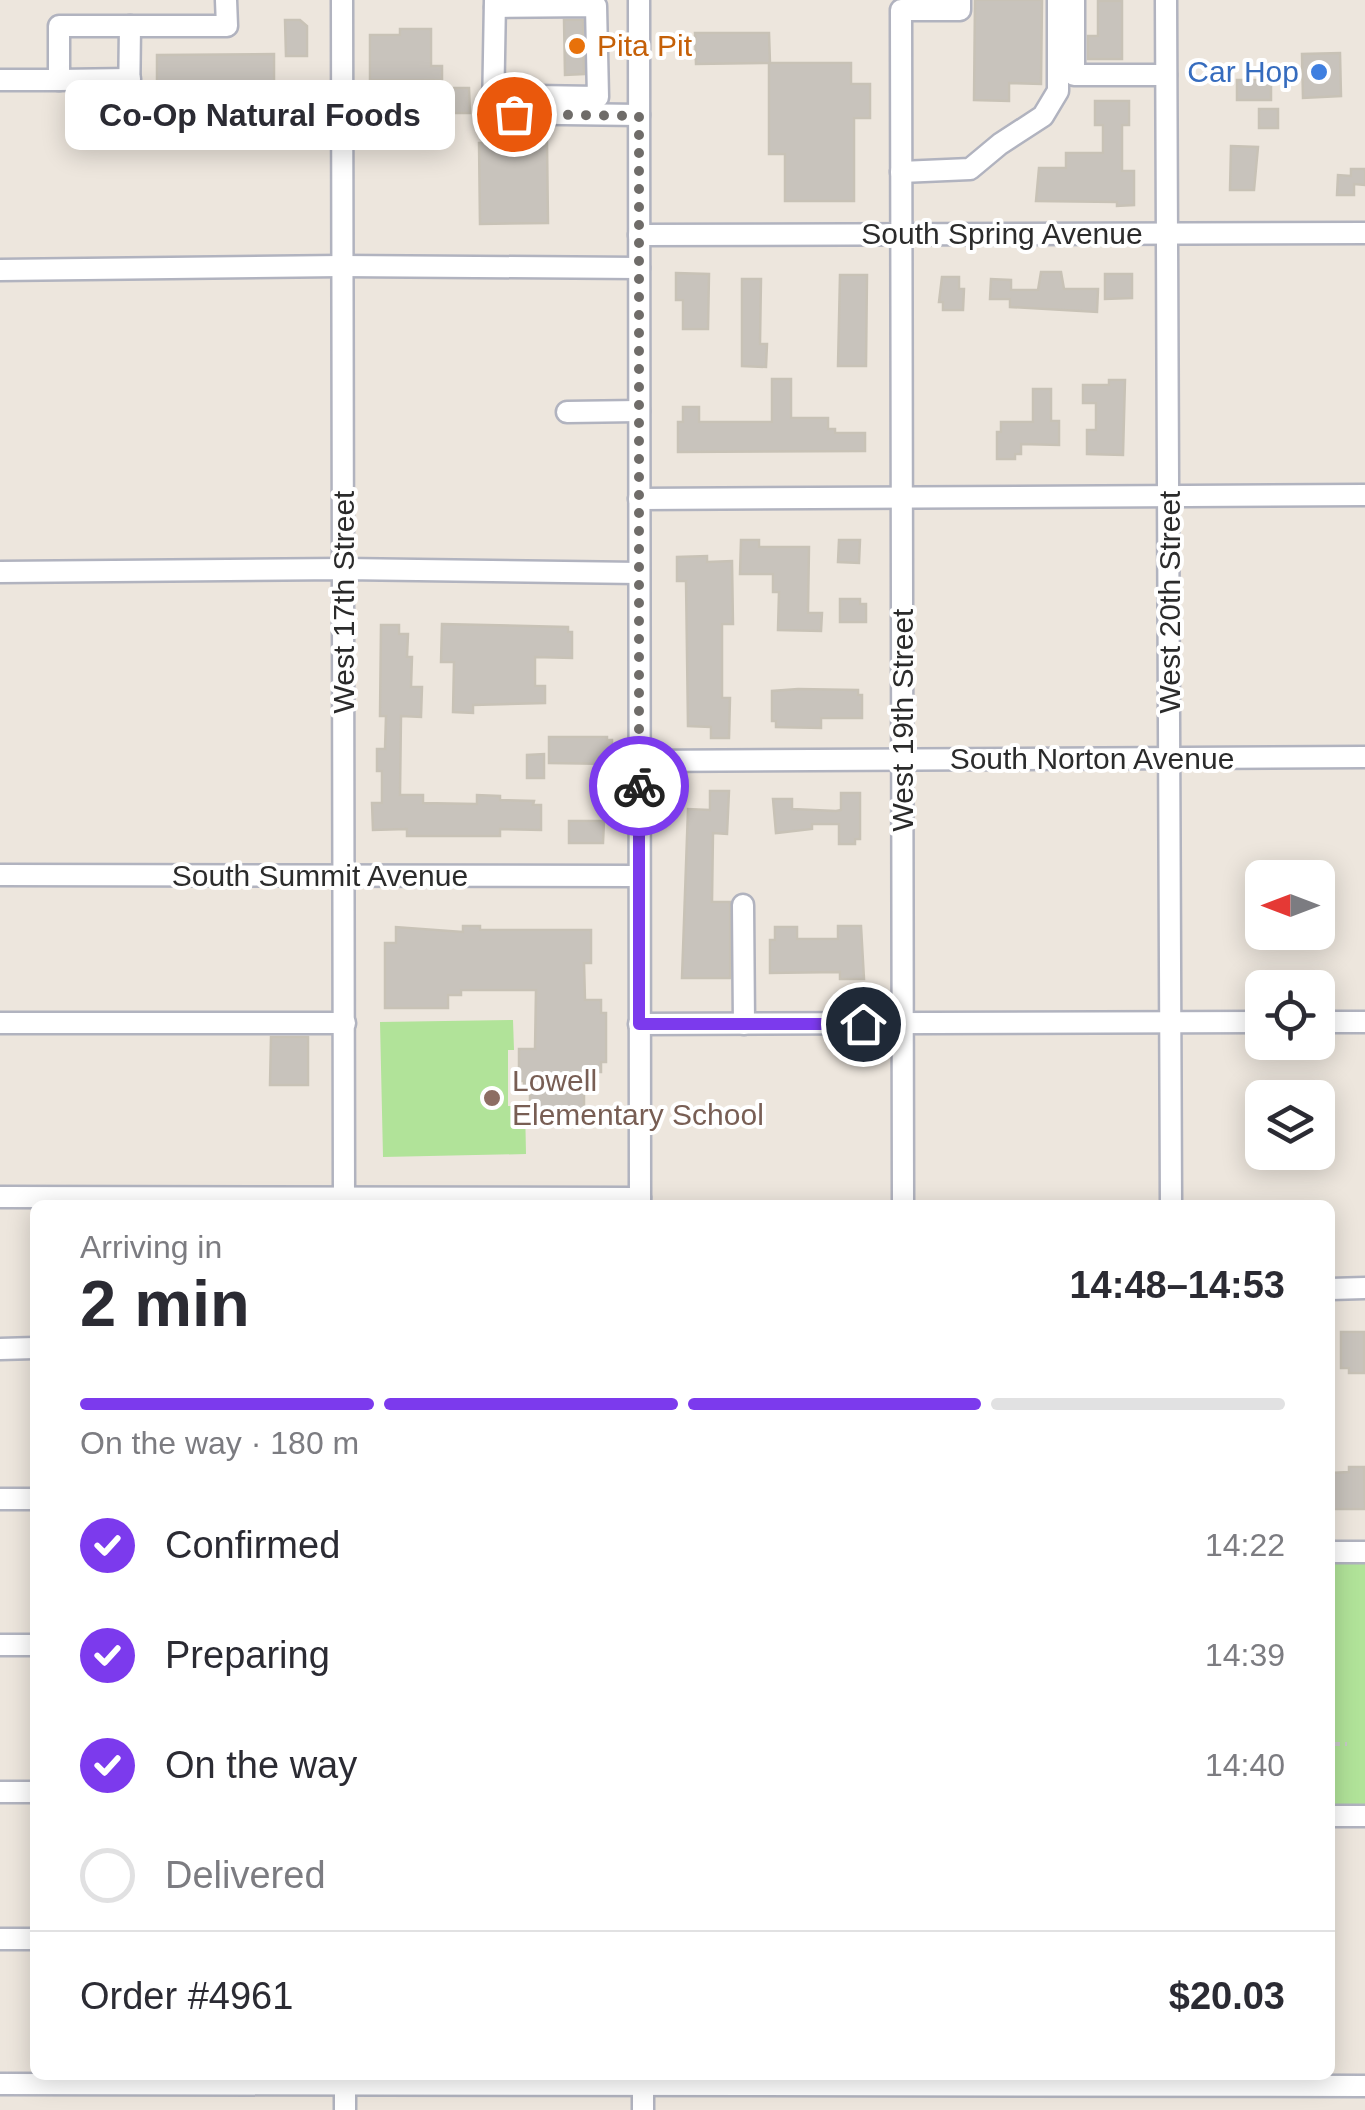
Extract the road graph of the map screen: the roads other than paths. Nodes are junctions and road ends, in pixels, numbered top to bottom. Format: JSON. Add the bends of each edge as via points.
{"nodes":[{"id":1,"x":226,"y":0,"type":"edge"},
{"id":2,"x":342,"y":0,"type":"edge"},
{"id":3,"x":639,"y":0,"type":"edge"},
{"id":4,"x":960,"y":0,"type":"edge"},
{"id":5,"x":1058,"y":0,"type":"edge"},
{"id":6,"x":1074,"y":0,"type":"edge"},
{"id":7,"x":1166,"y":0,"type":"edge"},
{"id":8,"x":495,"y":4,"type":"edge"},
{"id":9,"x":130,"y":26,"type":"junction"},
{"id":10,"x":1166,"y":74,"type":"junction"},
{"id":11,"x":0,"y":80,"type":"edge"},
{"id":12,"x":59,"y":80,"type":"junction"},
{"id":13,"x":130,"y":80,"type":"junction"},
{"id":14,"x":534,"y":96,"type":"dead end"},
{"id":15,"x":130,"y":106,"type":"dead end"},
{"id":16,"x":639,"y":116,"type":"junction"},
{"id":17,"x":901,"y":172,"type":"junction"},
{"id":18,"x":1365,"y":233,"type":"edge"},
{"id":19,"x":902,"y":234,"type":"junction"},
{"id":20,"x":1166,"y":234,"type":"junction"},
{"id":21,"x":639,"y":235,"type":"junction"},
{"id":22,"x":341,"y":266,"type":"junction"},
{"id":23,"x":639,"y":268,"type":"junction"},
{"id":24,"x":0,"y":270,"type":"edge"},
{"id":25,"x":639,"y":411,"type":"junction"},
{"id":26,"x":567,"y":412,"type":"dead end"},
{"id":27,"x":1365,"y":495,"type":"edge"},
{"id":28,"x":1170,"y":496,"type":"junction"},
{"id":29,"x":902,"y":498,"type":"junction"},
{"id":30,"x":639,"y":499,"type":"junction"},
{"id":31,"x":344,"y":569,"type":"junction"},
{"id":32,"x":0,"y":572,"type":"edge"},
{"id":33,"x":639,"y":572,"type":"junction"},
{"id":34,"x":1365,"y":757,"type":"edge"},
{"id":35,"x":903,"y":760,"type":"junction"},
{"id":36,"x":1171,"y":760,"type":"junction"},
{"id":37,"x":639,"y":761,"type":"junction"},
{"id":38,"x":0,"y":875,"type":"edge"},
{"id":39,"x":639,"y":876,"type":"junction"},
{"id":40,"x":344,"y":877,"type":"junction"},
{"id":41,"x":743,"y":905,"type":"dead end"},
{"id":42,"x":1169,"y":1022,"type":"junction"},
{"id":43,"x":1245,"y":1022,"type":"edge"},
{"id":44,"x":1335,"y":1022,"type":"edge"},
{"id":45,"x":1365,"y":1022,"type":"edge"},
{"id":46,"x":0,"y":1023,"type":"edge"},
{"id":47,"x":345,"y":1023,"type":"junction"},
{"id":48,"x":639,"y":1024,"type":"junction"},
{"id":49,"x":744,"y":1024,"type":"junction"},
{"id":50,"x":902,"y":1024,"type":"junction"},
{"id":51,"x":0,"y":1197,"type":"edge"},
{"id":52,"x":258,"y":1200,"type":"edge"},
{"id":53,"x":344,"y":1200,"type":"edge"},
{"id":54,"x":640,"y":1200,"type":"edge"},
{"id":55,"x":903,"y":1200,"type":"edge"},
{"id":56,"x":1171,"y":1200,"type":"edge"},
{"id":57,"x":1335,"y":1288,"type":"edge"},
{"id":58,"x":1365,"y":1288,"type":"edge"},
{"id":59,"x":0,"y":1348,"type":"edge"},
{"id":60,"x":30,"y":1348,"type":"edge"},
{"id":61,"x":0,"y":1499,"type":"edge"},
{"id":62,"x":30,"y":1499,"type":"edge"},
{"id":63,"x":1335,"y":1552,"type":"edge"},
{"id":64,"x":1365,"y":1552,"type":"edge"},
{"id":65,"x":30,"y":1645,"type":"edge"},
{"id":66,"x":0,"y":1646,"type":"edge"},
{"id":67,"x":0,"y":1792,"type":"edge"},
{"id":68,"x":30,"y":1792,"type":"edge"},
{"id":69,"x":1335,"y":1816,"type":"edge"},
{"id":70,"x":1365,"y":1816,"type":"edge"},
{"id":71,"x":0,"y":1939,"type":"edge"},
{"id":72,"x":30,"y":1939,"type":"edge"},
{"id":73,"x":345,"y":2080,"type":"edge"},
{"id":74,"x":643,"y":2080,"type":"edge"},
{"id":75,"x":903,"y":2080,"type":"edge"},
{"id":76,"x":1090,"y":2080,"type":"edge"},
{"id":77,"x":0,"y":2084,"type":"edge"},
{"id":78,"x":1365,"y":2086,"type":"edge"},
{"id":79,"x":345,"y":2110,"type":"edge"},
{"id":80,"x":643,"y":2110,"type":"edge"}],
"edges":[{"from":1,"to":9,"type":"street","via":[[226,26]]},
{"from":2,"to":22,"type":"street","name":"West 17th Street"},
{"from":3,"to":16,"type":"street"},
{"from":4,"to":17,"type":"street","name":"West 19th Street","via":[[960,10],[900,10]]},
{"from":5,"to":17,"type":"street","via":[[1058,91],[1043,116],[970,169]]},
{"from":6,"to":10,"type":"street","via":[[1074,74]]},
{"from":7,"to":10,"type":"street","name":"West 20th Street"},
{"from":8,"to":14,"type":"street","via":[[596,6],[598,97]]},
{"from":8,"to":16,"type":"street","via":[[494,114]]},
{"from":9,"to":12,"type":"street","via":[[59,26]]},
{"from":9,"to":13,"type":"street"},
{"from":10,"to":20,"type":"street","name":"West 20th Street"},
{"from":11,"to":12,"type":"street"},
{"from":12,"to":13,"type":"street"},
{"from":13,"to":15,"type":"street"},
{"from":16,"to":21,"type":"street"},
{"from":17,"to":19,"type":"street","name":"West 19th Street"},
{"from":18,"to":20,"type":"street","name":"South Spring Avenue"},
{"from":19,"to":20,"type":"street","name":"South Spring Avenue"},
{"from":19,"to":21,"type":"street","name":"South Spring Avenue"},
{"from":19,"to":29,"type":"street","name":"West 19th Street"},
{"from":20,"to":28,"type":"street","name":"West 20th Street"},
{"from":21,"to":23,"type":"street"},
{"from":22,"to":23,"type":"street"},
{"from":22,"to":24,"type":"street"},
{"from":22,"to":31,"type":"street","name":"West 17th Street"},
{"from":23,"to":25,"type":"street"},
{"from":25,"to":26,"type":"street"},
{"from":25,"to":30,"type":"street"},
{"from":27,"to":28,"type":"street"},
{"from":28,"to":29,"type":"street"},
{"from":28,"to":36,"type":"street","name":"West 20th Street"},
{"from":29,"to":30,"type":"street"},
{"from":29,"to":35,"type":"street","name":"West 19th Street"},
{"from":30,"to":33,"type":"street"},
{"from":31,"to":32,"type":"street"},
{"from":31,"to":33,"type":"street"},
{"from":31,"to":40,"type":"street","name":"West 17th Street"},
{"from":33,"to":37,"type":"street"},
{"from":34,"to":36,"type":"street","name":"South Norton Avenue"},
{"from":35,"to":36,"type":"street","name":"South Norton Avenue"},
{"from":35,"to":37,"type":"street","name":"South Norton Avenue"},
{"from":35,"to":50,"type":"street","name":"West 19th Street"},
{"from":36,"to":42,"type":"street","name":"West 20th Street"},
{"from":37,"to":39,"type":"street"},
{"from":38,"to":40,"type":"street","name":"South Summit Avenue"},
{"from":39,"to":40,"type":"street","name":"South Summit Avenue"},
{"from":39,"to":48,"type":"street"},
{"from":40,"to":47,"type":"street","name":"West 17th Street"},
{"from":41,"to":49,"type":"street"},
{"from":42,"to":43,"type":"street"},
{"from":42,"to":50,"type":"street"},
{"from":42,"to":56,"type":"street","name":"West 20th Street"},
{"from":44,"to":45,"type":"street"},
{"from":46,"to":47,"type":"street"},
{"from":47,"to":53,"type":"street","name":"West 17th Street"},
{"from":48,"to":49,"type":"street"},
{"from":48,"to":54,"type":"street"},
{"from":49,"to":50,"type":"street"},
{"from":50,"to":55,"type":"street","name":"West 19th Street"},
{"from":51,"to":52,"type":"street"},
{"from":57,"to":58,"type":"street"},
{"from":59,"to":60,"type":"street"},
{"from":61,"to":62,"type":"street"},
{"from":63,"to":64,"type":"street"},
{"from":65,"to":66,"type":"street"},
{"from":67,"to":68,"type":"street"},
{"from":69,"to":70,"type":"street"},
{"from":71,"to":72,"type":"street"},
{"from":73,"to":74,"type":"street"},
{"from":73,"to":77,"type":"street"},
{"from":73,"to":79,"type":"street"},
{"from":74,"to":75,"type":"street"},
{"from":74,"to":80,"type":"street"},
{"from":75,"to":76,"type":"street"},
{"from":76,"to":78,"type":"street"}]}
